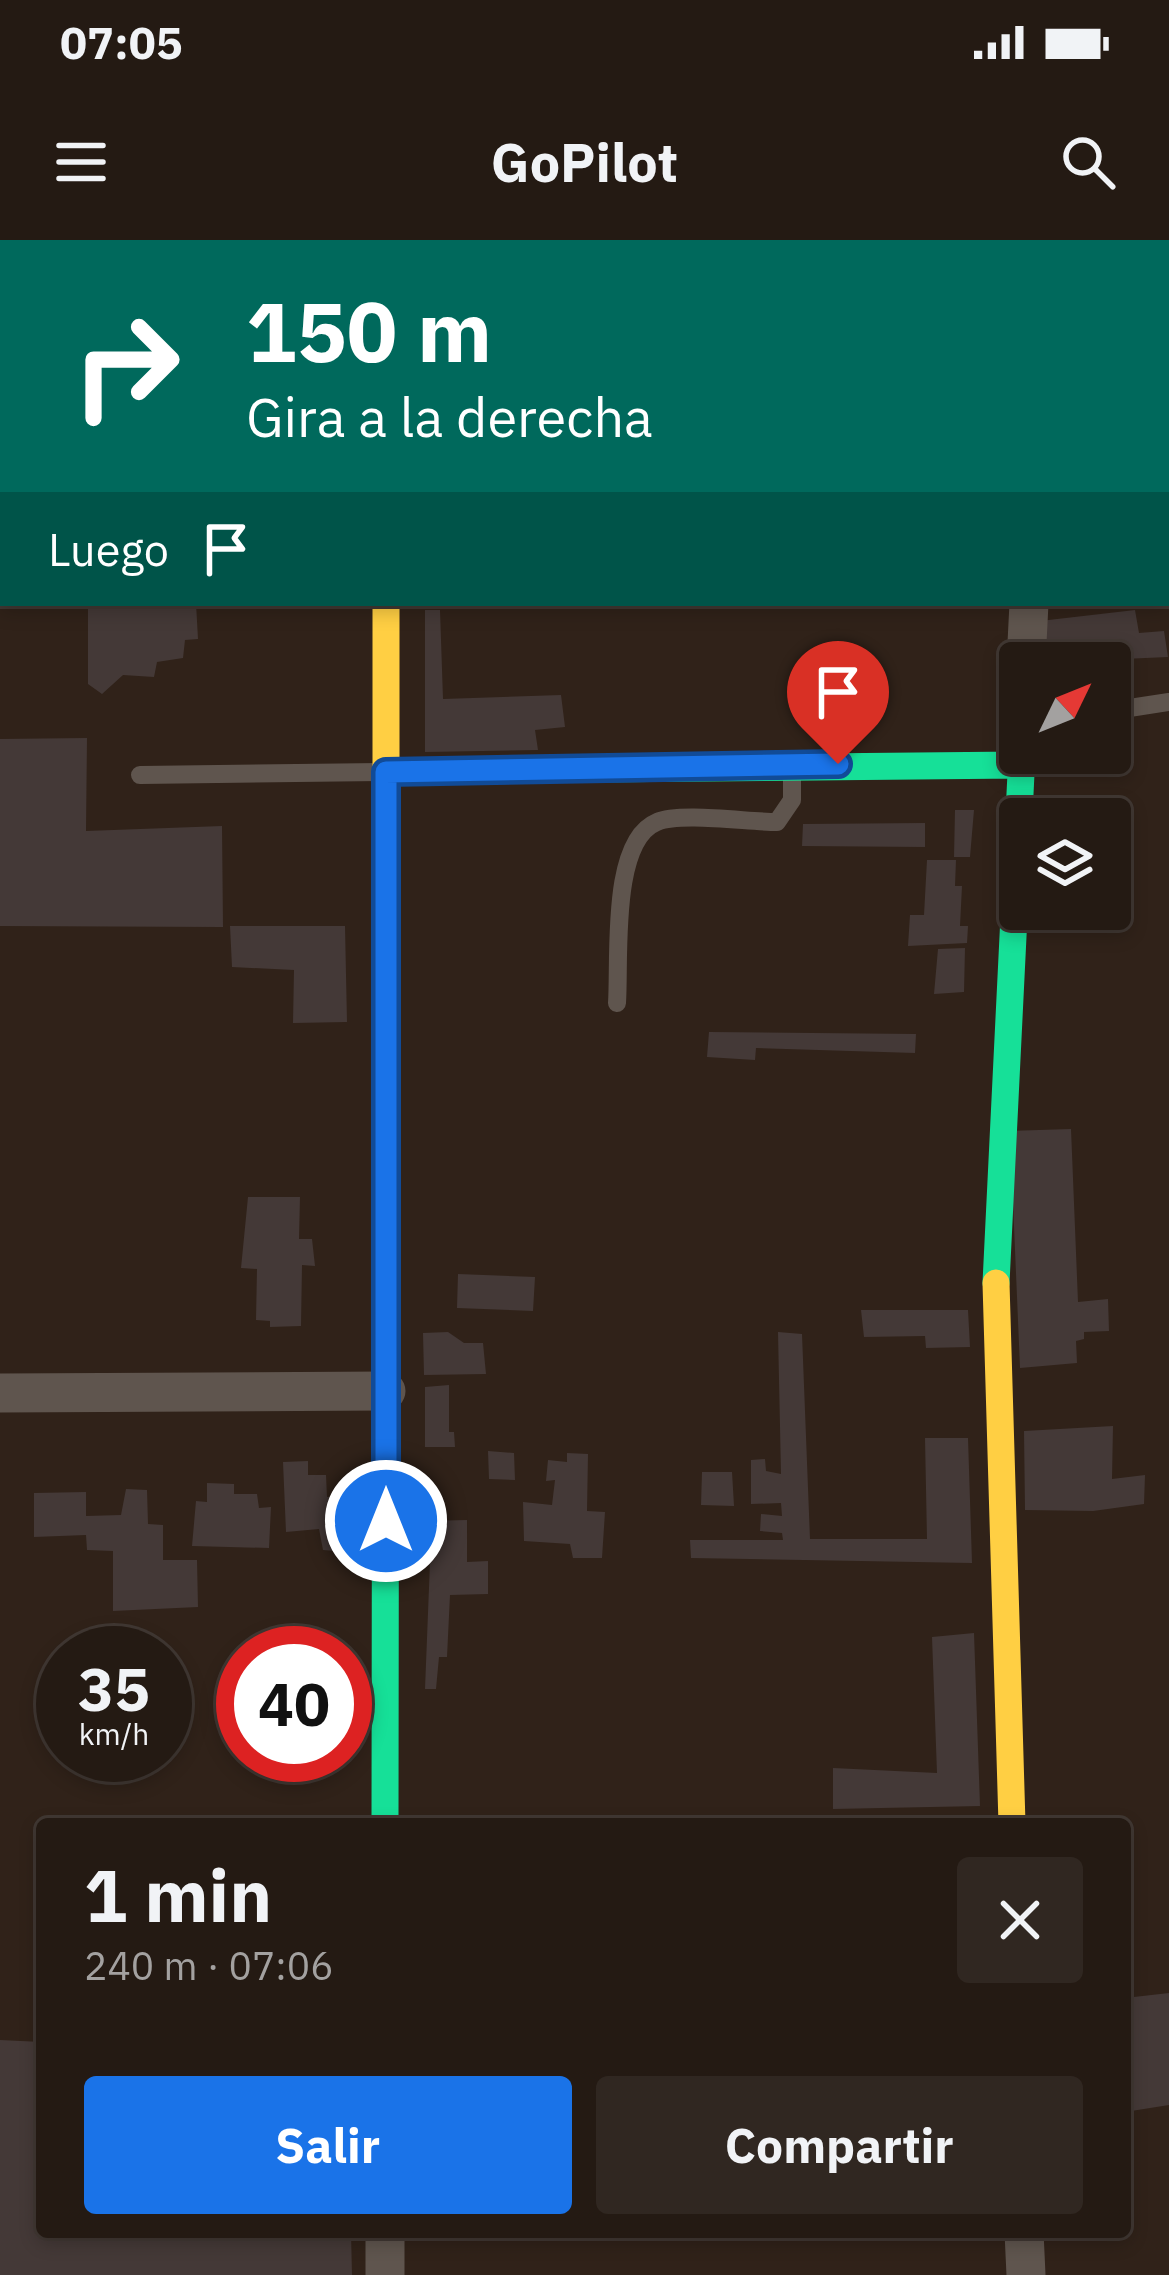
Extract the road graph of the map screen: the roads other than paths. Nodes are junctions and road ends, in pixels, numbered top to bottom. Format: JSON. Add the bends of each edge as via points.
{"nodes":[{"id":1,"x":386,"y":606,"type":"edge"},
{"id":2,"x":1029,"y":606,"type":"edge"},
{"id":3,"x":1027,"y":642,"type":"edge"},
{"id":4,"x":1169,"y":702,"type":"edge"},
{"id":5,"x":1131,"y":707,"type":"edge"},
{"id":6,"x":999,"y":759,"type":"edge"},
{"id":7,"x":792,"y":764,"type":"junction"},
{"id":8,"x":386,"y":772,"type":"junction"},
{"id":9,"x":1020,"y":774,"type":"edge"},
{"id":10,"x":140,"y":776,"type":"dead end"},
{"id":11,"x":617,"y":1003,"type":"dead end"},
{"id":12,"x":386,"y":1391,"type":"junction"},
{"id":13,"x":0,"y":1393,"type":"edge"},
{"id":14,"x":386,"y":1818,"type":"edge"},
{"id":15,"x":1012,"y":1818,"type":"edge"},
{"id":16,"x":385,"y":2238,"type":"edge"},
{"id":17,"x":1024,"y":2238,"type":"edge"},
{"id":18,"x":385,"y":2275,"type":"edge"},
{"id":19,"x":1026,"y":2275,"type":"edge"}],
"edges":[{"from":1,"to":8,"type":"street"},
{"from":2,"to":3,"type":"street"},
{"from":4,"to":5,"type":"lane"},
{"from":6,"to":7,"type":"street"},
{"from":7,"to":8,"type":"street"},
{"from":7,"to":11,"type":"lane","via":[[792,800],[777,822],[659,820],[638,834],[625,856]]},
{"from":8,"to":10,"type":"lane"},
{"from":8,"to":12,"type":"street"},
{"from":9,"to":15,"type":"street","via":[[996,1284]]},
{"from":12,"to":13,"type":"street"},
{"from":12,"to":14,"type":"street"},
{"from":16,"to":18,"type":"street"},
{"from":17,"to":19,"type":"street"}]}
